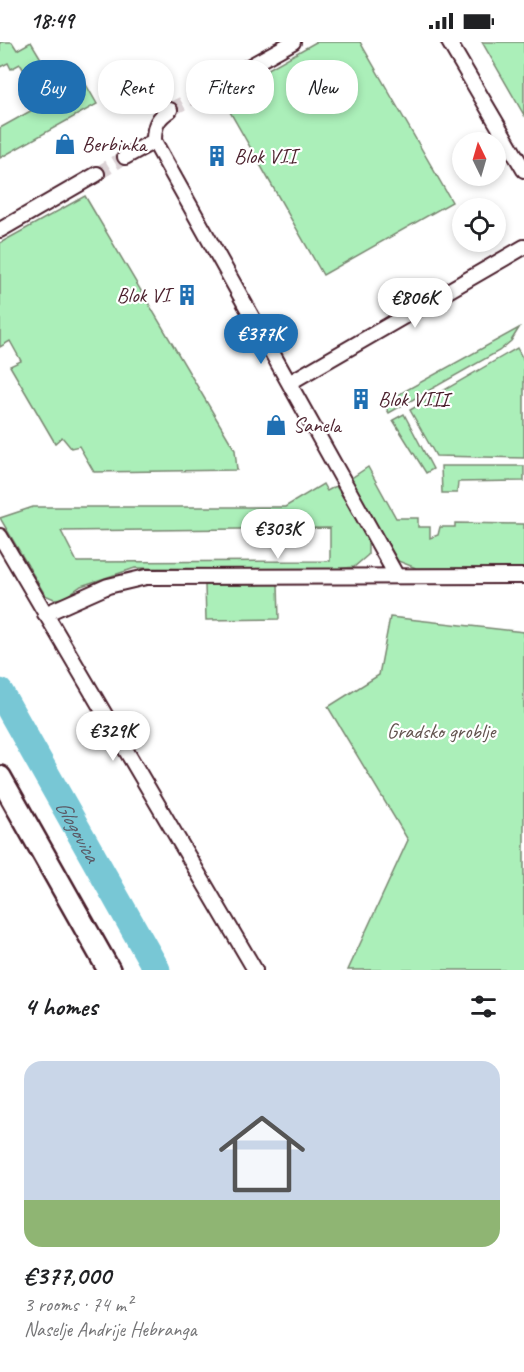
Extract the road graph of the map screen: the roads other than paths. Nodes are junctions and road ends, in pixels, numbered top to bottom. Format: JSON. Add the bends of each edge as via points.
{"nodes":[{"id":1,"x":293,"y":42,"type":"edge"},
{"id":2,"x":449,"y":42,"type":"edge"},
{"id":3,"x":261,"y":60,"type":"edge"},
{"id":4,"x":166,"y":114,"type":"tunnel mouth"},
{"id":5,"x":154,"y":141,"type":"junction"},
{"id":6,"x":125,"y":157,"type":"tunnel mouth"},
{"id":7,"x":524,"y":170,"type":"edge"},
{"id":8,"x":97,"y":174,"type":"tunnel mouth"},
{"id":9,"x":0,"y":230,"type":"edge"},
{"id":10,"x":524,"y":247,"type":"edge"},
{"id":11,"x":289,"y":383,"type":"junction"},
{"id":12,"x":0,"y":536,"type":"edge"},
{"id":13,"x":396,"y":575,"type":"junction"},
{"id":14,"x":524,"y":576,"type":"edge"},
{"id":15,"x":45,"y":614,"type":"junction"},
{"id":16,"x":0,"y":777,"type":"edge"},
{"id":17,"x":109,"y":970,"type":"edge"},
{"id":18,"x":255,"y":970,"type":"edge"}],
"edges":[{"from":1,"to":3,"type":"street"},
{"from":2,"to":7,"type":"street"},
{"from":4,"to":5,"type":"street","via":[[157,122]]},
{"from":5,"to":6,"type":"street"},
{"from":5,"to":11,"type":"street"},
{"from":8,"to":9,"type":"street"},
{"from":10,"to":11,"type":"street"},
{"from":11,"to":13,"type":"street"},
{"from":12,"to":15,"type":"street"},
{"from":13,"to":14,"type":"street"},
{"from":13,"to":15,"type":"street","via":[[146,577],[108,586]]},
{"from":15,"to":18,"type":"street"},
{"from":16,"to":17,"type":"main road"}]}
